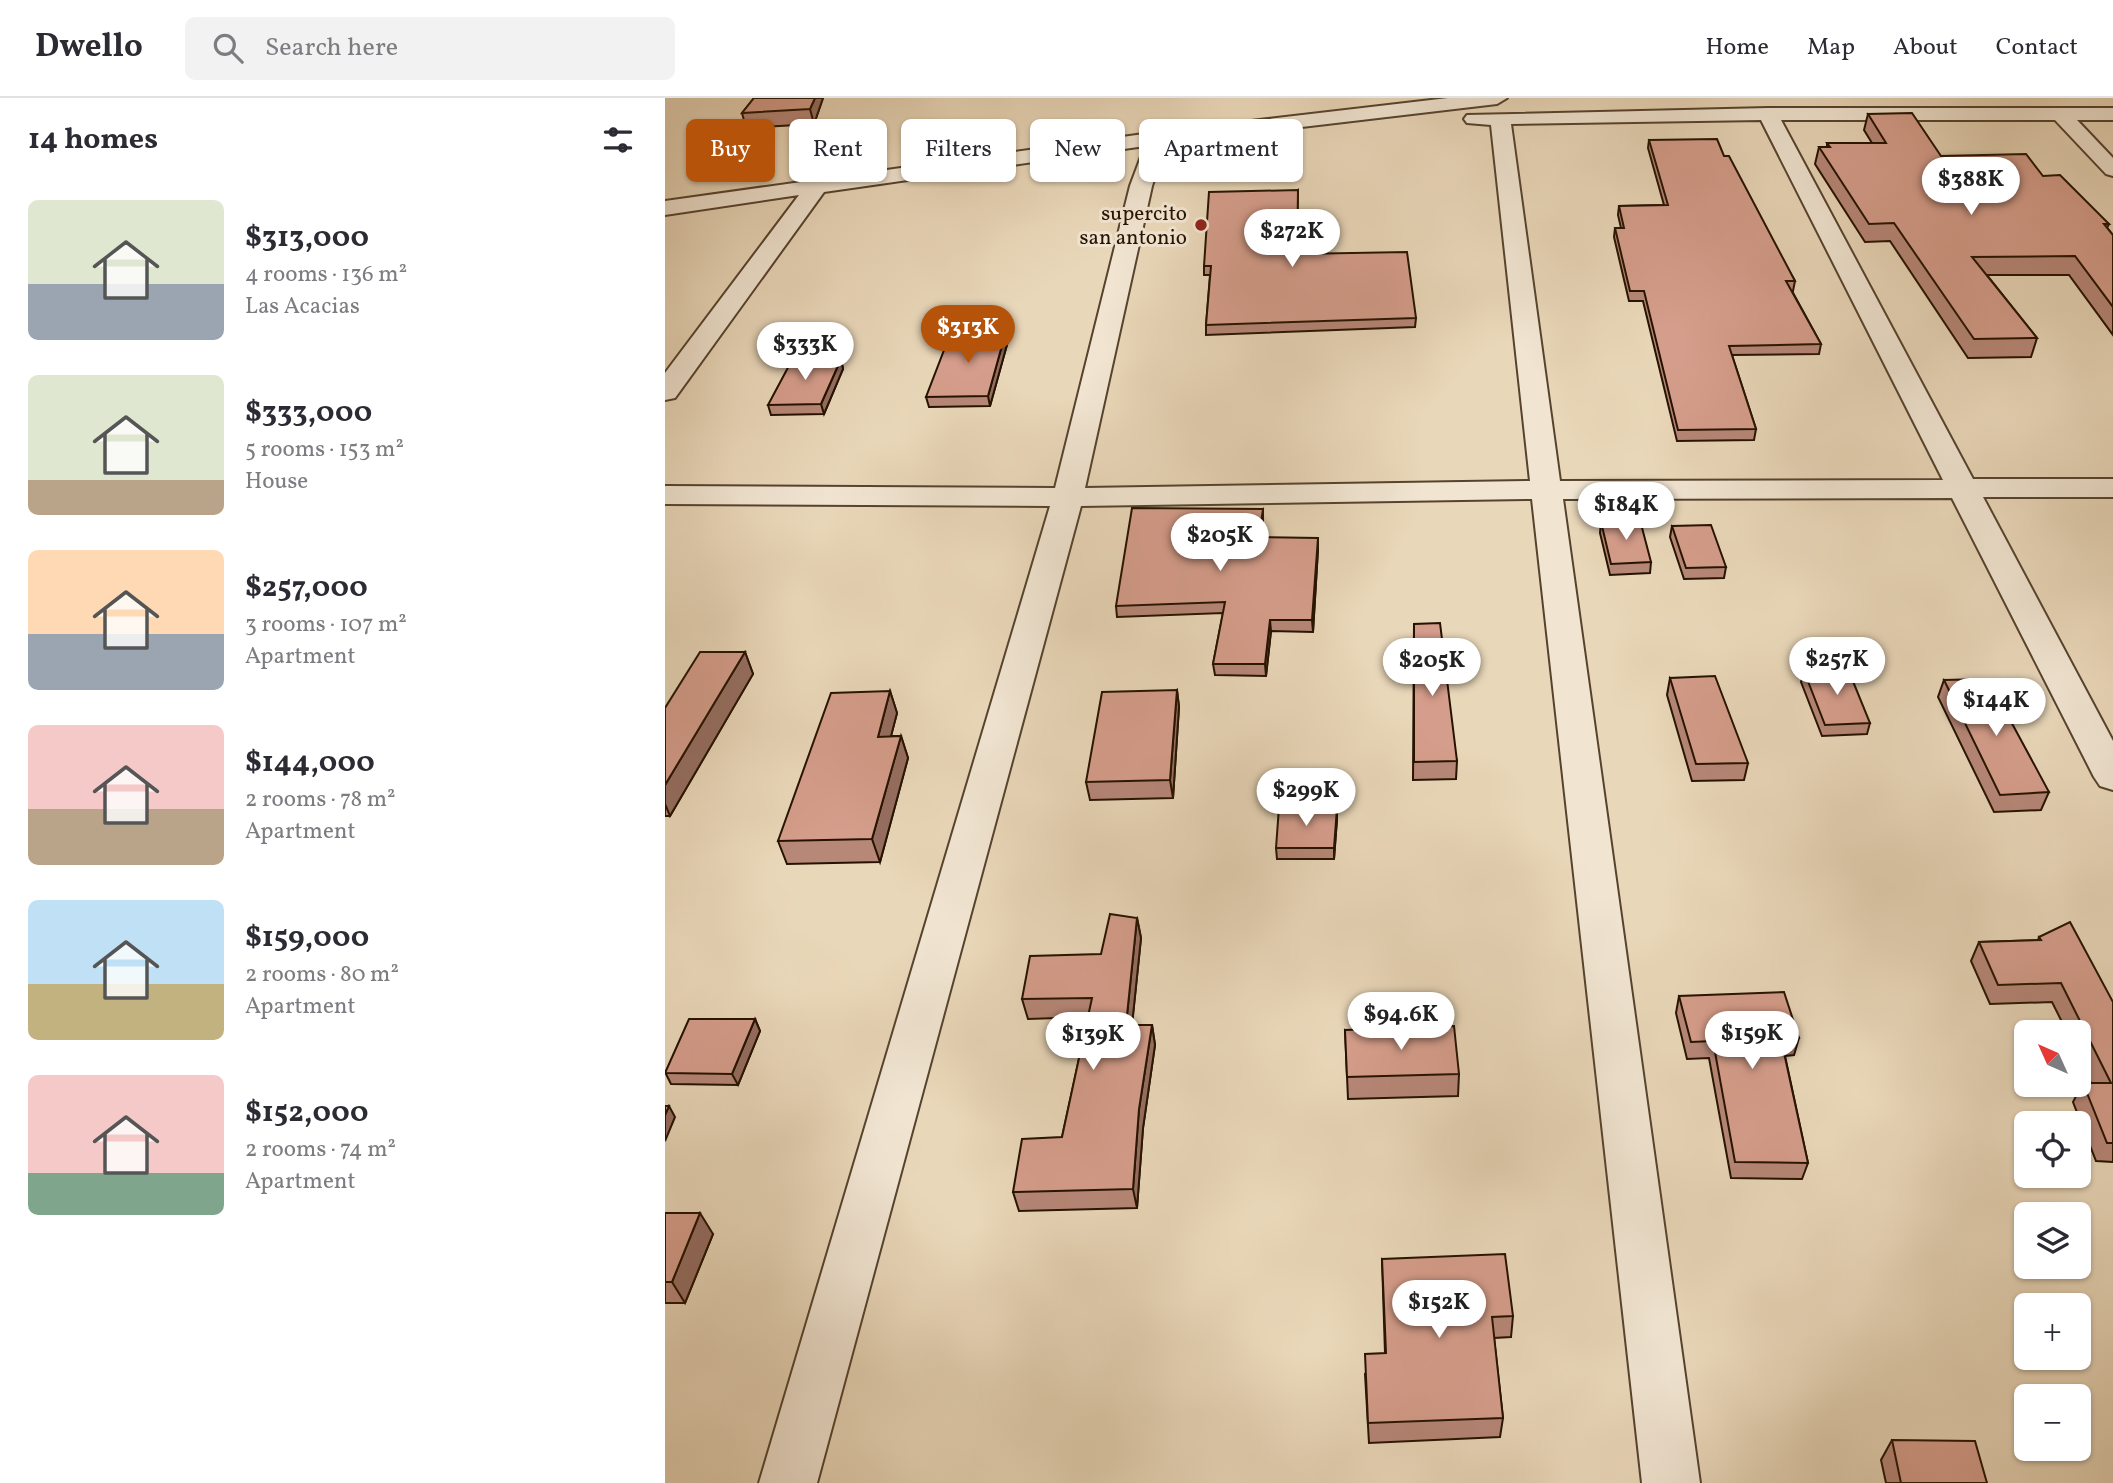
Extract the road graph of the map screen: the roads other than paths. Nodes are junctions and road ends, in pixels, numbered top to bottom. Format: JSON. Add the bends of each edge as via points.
{"nodes":[{"id":1,"x":1817,"y":106,"type":"edge"},
{"id":2,"x":1498,"y":108,"type":"edge"},
{"id":3,"x":1768,"y":114,"type":"junction"},
{"id":4,"x":2060,"y":114,"type":"junction"},
{"id":5,"x":2113,"y":114,"type":"edge"},
{"id":6,"x":1303,"y":122,"type":"edge"},
{"id":7,"x":1139,"y":141,"type":"edge"},
{"id":8,"x":2113,"y":170,"type":"edge"},
{"id":9,"x":1143,"y":182,"type":"edge"},
{"id":10,"x":818,"y":185,"type":"junction"},
{"id":11,"x":665,"y":208,"type":"edge"},
{"id":12,"x":665,"y":392,"type":"edge"},
{"id":13,"x":2113,"y":488,"type":"edge"},
{"id":14,"x":1546,"y":489,"type":"junction"},
{"id":15,"x":1963,"y":489,"type":"junction"},
{"id":16,"x":665,"y":495,"type":"edge"},
{"id":17,"x":1068,"y":498,"type":"junction"},
{"id":18,"x":2113,"y":777,"type":"edge"},
{"id":19,"x":787,"y":1483,"type":"edge"},
{"id":20,"x":1671,"y":1483,"type":"edge"}],
"edges":[{"from":1,"to":3,"type":"street"},
{"from":1,"to":4,"type":"street"},
{"from":2,"to":3,"type":"street"},
{"from":2,"to":6,"type":"street"},
{"from":2,"to":14,"type":"street"},
{"from":3,"to":15,"type":"street"},
{"from":4,"to":5,"type":"street"},
{"from":4,"to":8,"type":"street"},
{"from":7,"to":10,"type":"street"},
{"from":9,"to":17,"type":"street"},
{"from":10,"to":11,"type":"street"},
{"from":10,"to":12,"type":"street"},
{"from":13,"to":15,"type":"street"},
{"from":14,"to":15,"type":"street"},
{"from":14,"to":17,"type":"street"},
{"from":14,"to":20,"type":"street"},
{"from":15,"to":18,"type":"street"},
{"from":16,"to":17,"type":"street"},
{"from":17,"to":19,"type":"street"}]}
